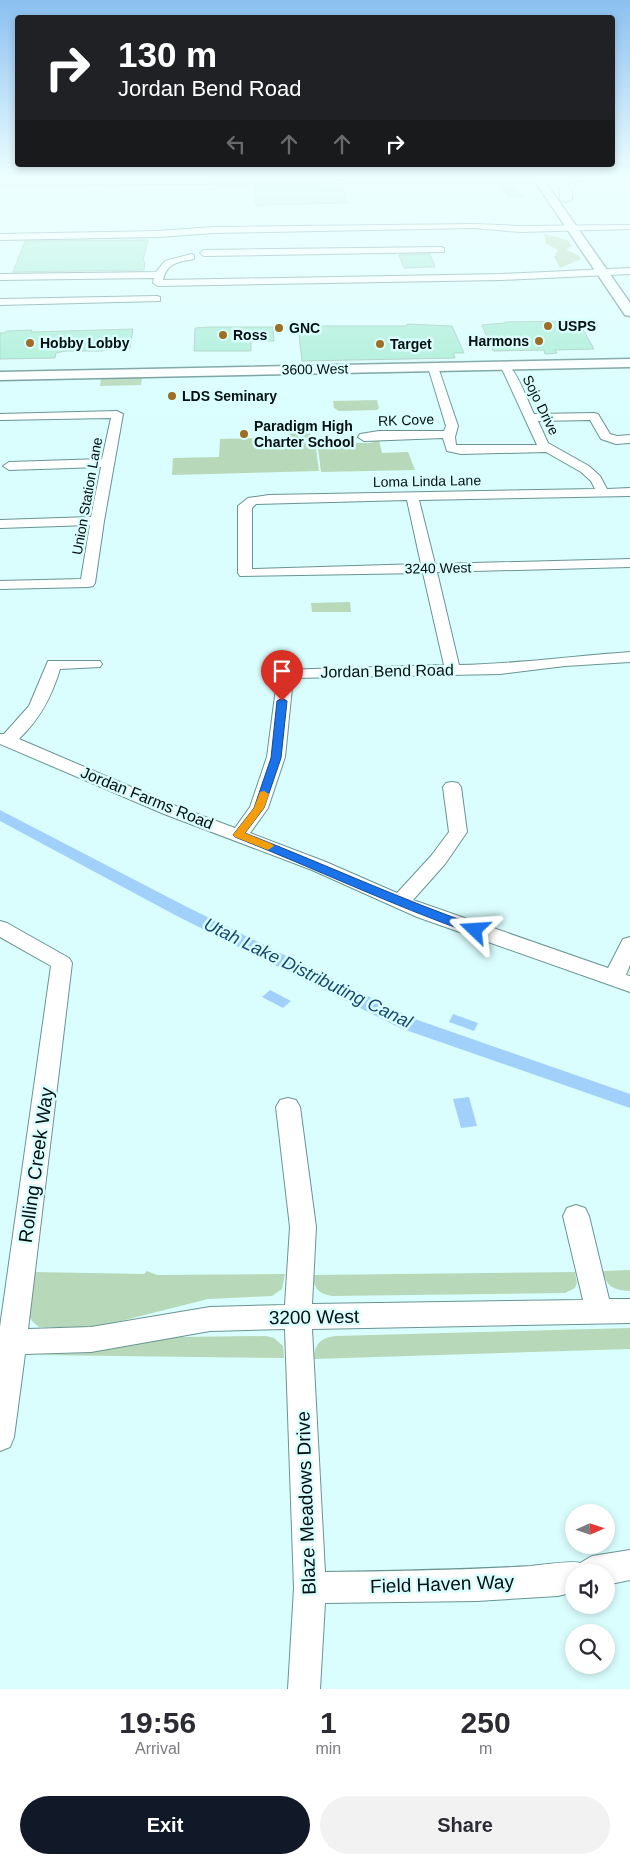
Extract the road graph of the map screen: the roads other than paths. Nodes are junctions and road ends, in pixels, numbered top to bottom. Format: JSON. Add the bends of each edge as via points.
{"nodes":[{"id":1,"x":183,"y":256,"type":"edge"},
{"id":2,"x":316,"y":256,"type":"edge"},
{"id":3,"x":444,"y":256,"type":"edge"},
{"id":4,"x":594,"y":256,"type":"edge"},
{"id":5,"x":602,"y":256,"type":"edge"},
{"id":6,"x":319,"y":271,"type":"junction"},
{"id":7,"x":630,"y":271,"type":"edge"},
{"id":8,"x":603,"y":272,"type":"junction"},
{"id":9,"x":616,"y":272,"type":"junction"},
{"id":10,"x":159,"y":275,"type":"junction"},
{"id":11,"x":0,"y":277,"type":"edge"},
{"id":12,"x":453,"y":278,"type":"junction"},
{"id":13,"x":626,"y":297,"type":"edge"},
{"id":14,"x":157,"y":299,"type":"dead end"},
{"id":15,"x":0,"y":302,"type":"edge"},
{"id":16,"x":630,"y":312,"type":"edge"},
{"id":17,"x":630,"y":363,"type":"edge"},
{"id":18,"x":503,"y":365,"type":"junction"},
{"id":19,"x":433,"y":367,"type":"junction"},
{"id":20,"x":0,"y":376,"type":"edge"},
{"id":21,"x":0,"y":417,"type":"edge"},
{"id":22,"x":530,"y":418,"type":"junction"},
{"id":23,"x":449,"y":434,"type":"junction"},
{"id":24,"x":364,"y":437,"type":"dead end"},
{"id":25,"x":630,"y":439,"type":"edge"},
{"id":26,"x":546,"y":448,"type":"junction"},
{"id":27,"x":107,"y":463,"type":"junction"},
{"id":28,"x":9,"y":466,"type":"dead end"},
{"id":29,"x":602,"y":491,"type":"junction"},
{"id":30,"x":630,"y":492,"type":"edge"},
{"id":31,"x":412,"y":496,"type":"junction"},
{"id":32,"x":97,"y":521,"type":"junction"},
{"id":33,"x":0,"y":524,"type":"edge"},
{"id":34,"x":630,"y":563,"type":"edge"},
{"id":35,"x":430,"y":568,"type":"junction"},
{"id":36,"x":245,"y":574,"type":"joint"},
{"id":37,"x":0,"y":585,"type":"edge"},
{"id":38,"x":630,"y":657,"type":"edge"},
{"id":39,"x":94,"y":664,"type":"dead end"},
{"id":40,"x":453,"y":670,"type":"junction"},
{"id":41,"x":4,"y":740,"type":"edge"},
{"id":42,"x":452,"y":787,"type":"dead end"},
{"id":43,"x":238,"y":835,"type":"junction"},
{"id":44,"x":401,"y":901,"type":"junction"},
{"id":45,"x":0,"y":928,"type":"edge"},
{"id":46,"x":630,"y":944,"type":"edge"},
{"id":47,"x":621,"y":981,"type":"edge"},
{"id":48,"x":288,"y":1107,"type":"dead end"},
{"id":49,"x":576,"y":1216,"type":"dead end"},
{"id":50,"x":630,"y":1311,"type":"edge"},
{"id":51,"x":599,"y":1312,"type":"junction"},
{"id":52,"x":298,"y":1317,"type":"junction"},
{"id":53,"x":6,"y":1341,"type":"edge"},
{"id":54,"x":0,"y":1437,"type":"edge"},
{"id":55,"x":630,"y":1565,"type":"edge"},
{"id":56,"x":615,"y":1568,"type":"edge"},
{"id":57,"x":565,"y":1578,"type":"edge"},
{"id":58,"x":310,"y":1588,"type":"junction"},
{"id":59,"x":304,"y":1689,"type":"edge"}],
"edges":[{"from":1,"to":10,"type":"street","via":[[163,266]]},
{"from":2,"to":6,"type":"street"},
{"from":3,"to":12,"type":"street"},
{"from":4,"to":8,"type":"main road"},
{"from":5,"to":9,"type":"main road"},
{"from":6,"to":10,"type":"street","via":[[158,283]]},
{"from":6,"to":12,"type":"street"},
{"from":7,"to":9,"type":"street"},
{"from":8,"to":9,"type":"street"},
{"from":8,"to":12,"type":"street"},
{"from":8,"to":13,"type":"main road"},
{"from":9,"to":13,"type":"main road"},
{"from":10,"to":11,"type":"street"},
{"from":13,"to":16,"type":"main road"},
{"from":14,"to":15,"type":"street"},
{"from":17,"to":18,"type":"main road","name":"3600 West"},
{"from":18,"to":19,"type":"main road","name":"3600 West"},
{"from":18,"to":22,"type":"street","name":"Sojo Drive"},
{"from":19,"to":20,"type":"main road","name":"3600 West"},
{"from":19,"to":23,"type":"street","via":[[452,426]]},
{"from":21,"to":27,"type":"street","name":"Union Station Lane","via":[[117,414]]},
{"from":22,"to":25,"type":"street","via":[[594,416],[607,437]]},
{"from":22,"to":26,"type":"street","name":"Sojo Drive"},
{"from":23,"to":24,"type":"street","name":"RK Cove"},
{"from":23,"to":26,"type":"street","via":[[450,446],[458,450]]},
{"from":26,"to":29,"type":"street","name":"Sojo Drive","via":[[585,469],[596,479]]},
{"from":27,"to":28,"type":"street"},
{"from":27,"to":32,"type":"street","name":"Union Station Lane"},
{"from":29,"to":30,"type":"street"},
{"from":29,"to":31,"type":"street","name":"Loma Linda Lane"},
{"from":31,"to":35,"type":"street"},
{"from":31,"to":36,"type":"street","name":"Loma Linda Lane","via":[[252,501],[245,506]]},
{"from":32,"to":33,"type":"street"},
{"from":32,"to":37,"type":"street","name":"Union Station Lane","via":[[88,583]]},
{"from":34,"to":35,"type":"street","name":"3240 West"},
{"from":35,"to":36,"type":"street","name":"3240 West"},
{"from":35,"to":40,"type":"street"},
{"from":38,"to":40,"type":"street","name":"Jordan Bend Road"},
{"from":39,"to":41,"type":"street","via":[[54,664],[45,695],[28,722]]},
{"from":40,"to":43,"type":"street","name":"Jordan Bend Road","via":[[286,673],[276,758],[259,808]]},
{"from":41,"to":43,"type":"street","name":"Jordan Farms Road"},
{"from":42,"to":44,"type":"street","via":[[458,832]]},
{"from":43,"to":44,"type":"street","name":"Jordan Farms Road"},
{"from":44,"to":47,"type":"street","name":"Jordan Farms Road"},
{"from":45,"to":53,"type":"street","name":"Rolling Creek Way","via":[[62,964]]},
{"from":46,"to":47,"type":"street"},
{"from":48,"to":52,"type":"street","via":[[303,1227]]},
{"from":49,"to":51,"type":"street"},
{"from":50,"to":51,"type":"street","name":"3200 West"},
{"from":51,"to":52,"type":"street","name":"3200 West"},
{"from":52,"to":53,"type":"street","name":"3200 West","via":[[203,1319],[79,1341]]},
{"from":52,"to":58,"type":"street","name":"Blaze Meadows Drive"},
{"from":53,"to":54,"type":"street","name":"Rolling Creek Way"},
{"from":55,"to":56,"type":"street"},
{"from":57,"to":58,"type":"street","name":"Field Haven Way","via":[[477,1585]]},
{"from":58,"to":59,"type":"street","name":"Blaze Meadows Drive"}]}
